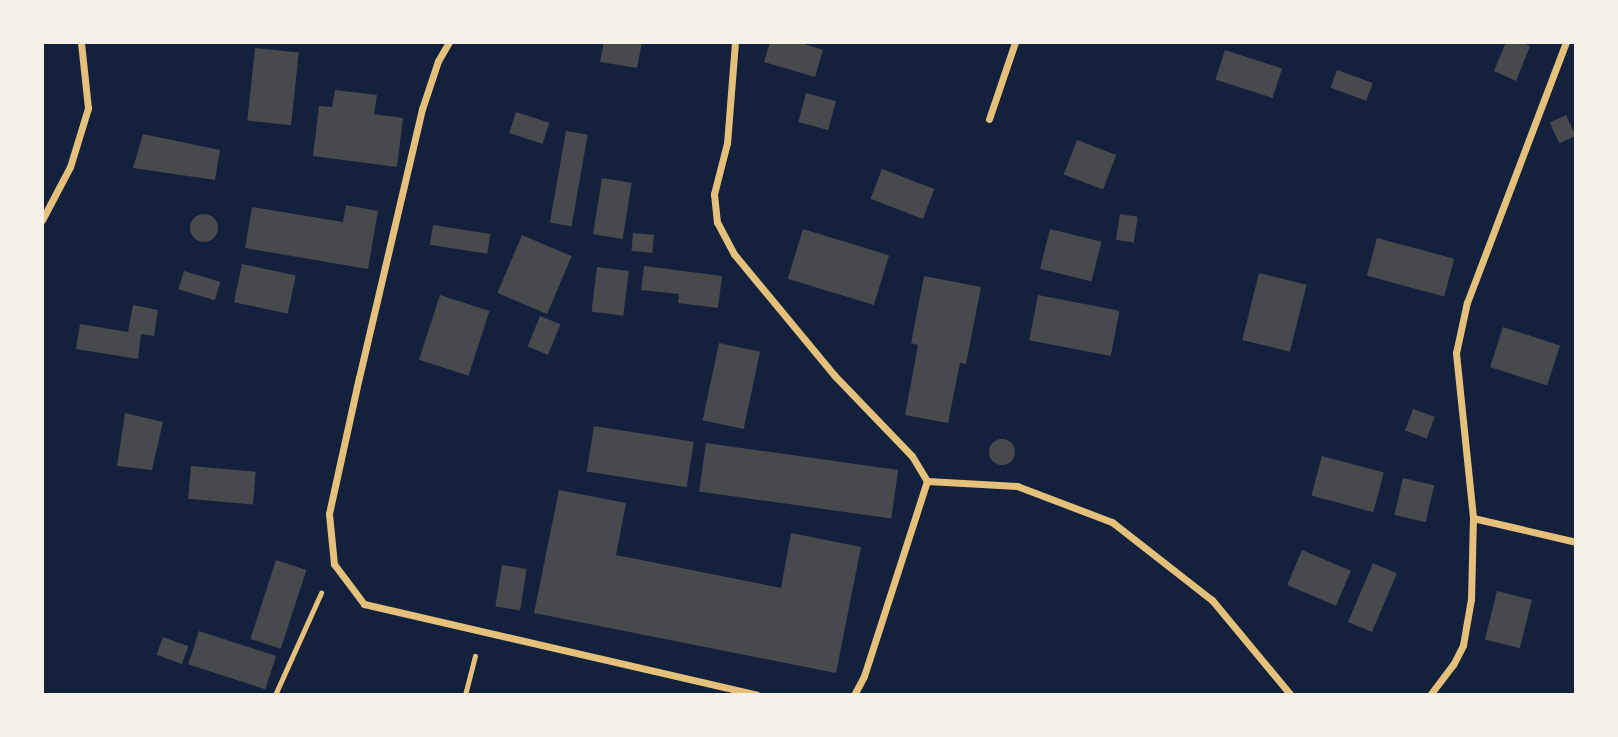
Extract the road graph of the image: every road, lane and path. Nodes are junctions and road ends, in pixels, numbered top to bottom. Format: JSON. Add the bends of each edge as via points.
{"nodes":[{"id":1,"x":80,"y":42,"type":"edge"},
{"id":2,"x":449,"y":42,"type":"edge"},
{"id":3,"x":735,"y":42,"type":"edge"},
{"id":4,"x":1015,"y":42,"type":"edge"},
{"id":5,"x":1566,"y":42,"type":"edge"},
{"id":6,"x":989,"y":120,"type":"dead end"},
{"id":7,"x":42,"y":220,"type":"edge"},
{"id":8,"x":927,"y":481,"type":"junction"},
{"id":9,"x":1473,"y":517,"type":"junction"},
{"id":10,"x":1576,"y":542,"type":"edge"},
{"id":11,"x":334,"y":564,"type":"junction"},
{"id":12,"x":482,"y":631,"type":"junction"},
{"id":13,"x":275,"y":695,"type":"edge"},
{"id":14,"x":465,"y":695,"type":"edge"},
{"id":15,"x":757,"y":695,"type":"edge"},
{"id":16,"x":854,"y":695,"type":"edge"},
{"id":17,"x":1291,"y":695,"type":"edge"},
{"id":18,"x":1430,"y":695,"type":"edge"}],
"edges":[{"from":1,"to":7,"type":"street","via":[[88,108],[70,167]]},
{"from":2,"to":11,"type":"street","via":[[422,109],[359,377],[329,514]]},
{"from":3,"to":8,"type":"street","via":[[727,143],[714,194],[717,222],[734,254],[834,375],[912,456]]},
{"from":4,"to":6,"type":"street"},
{"from":5,"to":9,"type":"street","via":[[1467,302],[1455,353]]},
{"from":8,"to":16,"type":"street"},
{"from":8,"to":17,"type":"street","via":[[1017,486],[1112,522],[1212,600]]},
{"from":9,"to":10,"type":"street"},
{"from":9,"to":18,"type":"street","via":[[1471,599],[1463,645]]},
{"from":11,"to":12,"type":"street","via":[[364,604]]},
{"from":11,"to":13,"type":"path"},
{"from":12,"to":14,"type":"path"},
{"from":12,"to":15,"type":"street"}]}
